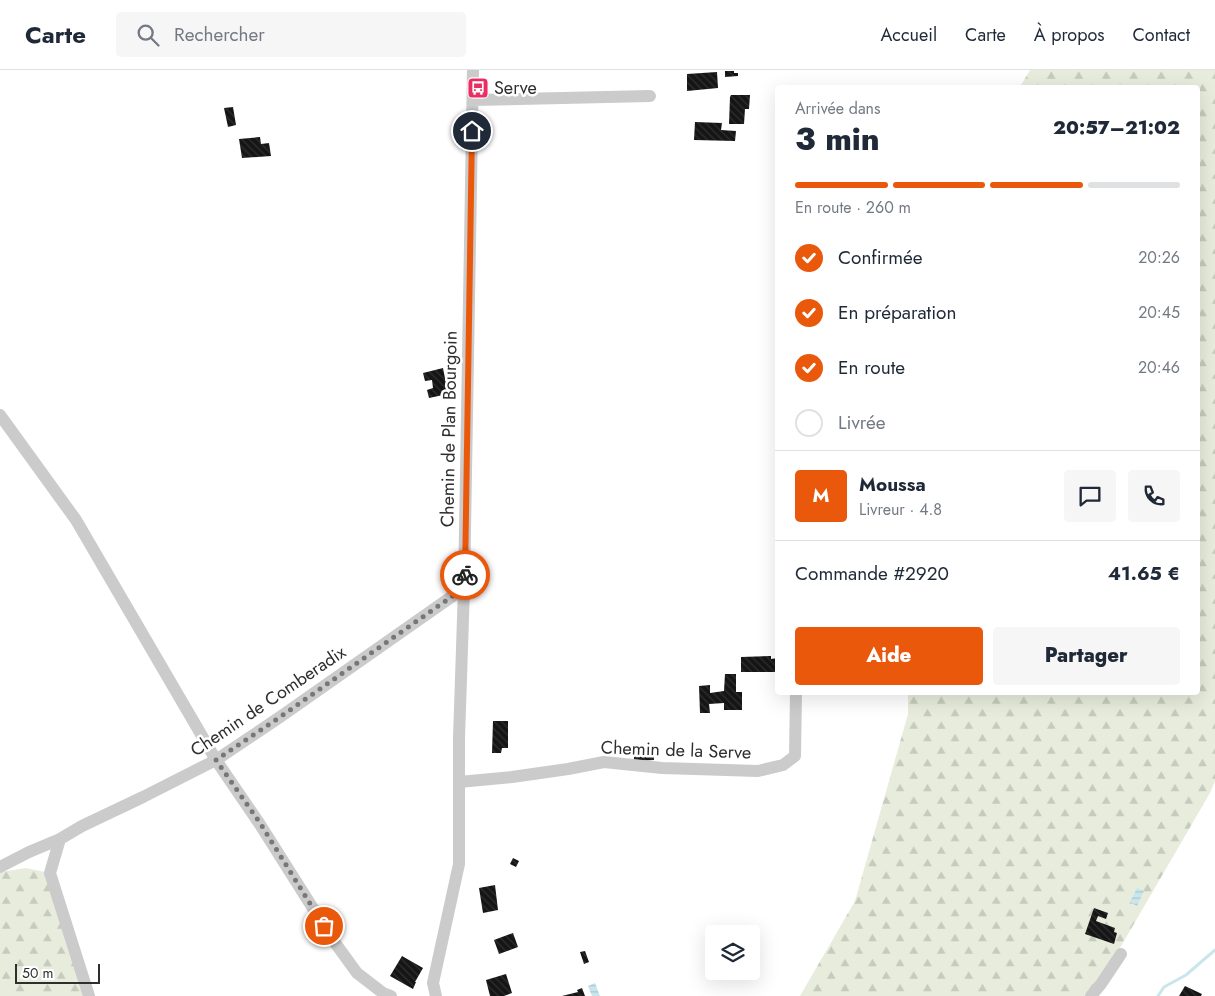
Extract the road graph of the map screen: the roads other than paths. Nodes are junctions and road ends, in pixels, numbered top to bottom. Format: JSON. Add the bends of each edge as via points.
{"nodes":[{"id":1,"x":473,"y":70,"type":"edge"},
{"id":2,"x":650,"y":96,"type":"dead end"},
{"id":3,"x":473,"y":100,"type":"junction"},
{"id":4,"x":0,"y":415,"type":"edge"},
{"id":5,"x":464,"y":588,"type":"junction"},
{"id":6,"x":796,"y":695,"type":"edge"},
{"id":7,"x":216,"y":760,"type":"junction"},
{"id":8,"x":459,"y":782,"type":"junction"},
{"id":9,"x":60,"y":839,"type":"junction"},
{"id":10,"x":0,"y":866,"type":"edge"},
{"id":11,"x":1120,"y":954,"type":"dead end"},
{"id":12,"x":89,"y":996,"type":"edge"},
{"id":13,"x":391,"y":996,"type":"edge"},
{"id":14,"x":436,"y":996,"type":"edge"},
{"id":15,"x":1091,"y":996,"type":"edge"}],
"edges":[{"from":1,"to":3,"type":"street","name":"Chemin de Plan Bourgoin"},
{"from":2,"to":3,"type":"street"},
{"from":3,"to":5,"type":"street","name":"Chemin de Plan Bourgoin"},
{"from":4,"to":7,"type":"street","via":[[76,520]]},
{"from":5,"to":7,"type":"street","name":"Chemin de Comberadix"},
{"from":5,"to":8,"type":"street","name":"Chemin de Plan Bourgoin"},
{"from":6,"to":8,"type":"street","name":"Chemin de la Serve","via":[[795,756],[783,765],[758,771],[662,768],[604,762]]},
{"from":7,"to":9,"type":"street","name":"Chemin de Comberadix"},
{"from":7,"to":13,"type":"street","via":[[357,973]]},
{"from":8,"to":14,"type":"street","name":"Chemin de Plan Bourgoin","via":[[459,864],[433,983]]},
{"from":9,"to":10,"type":"street","name":"Chemin de Comberadix"},
{"from":9,"to":12,"type":"street","via":[[50,873]]},
{"from":11,"to":15,"type":"street"}]}
